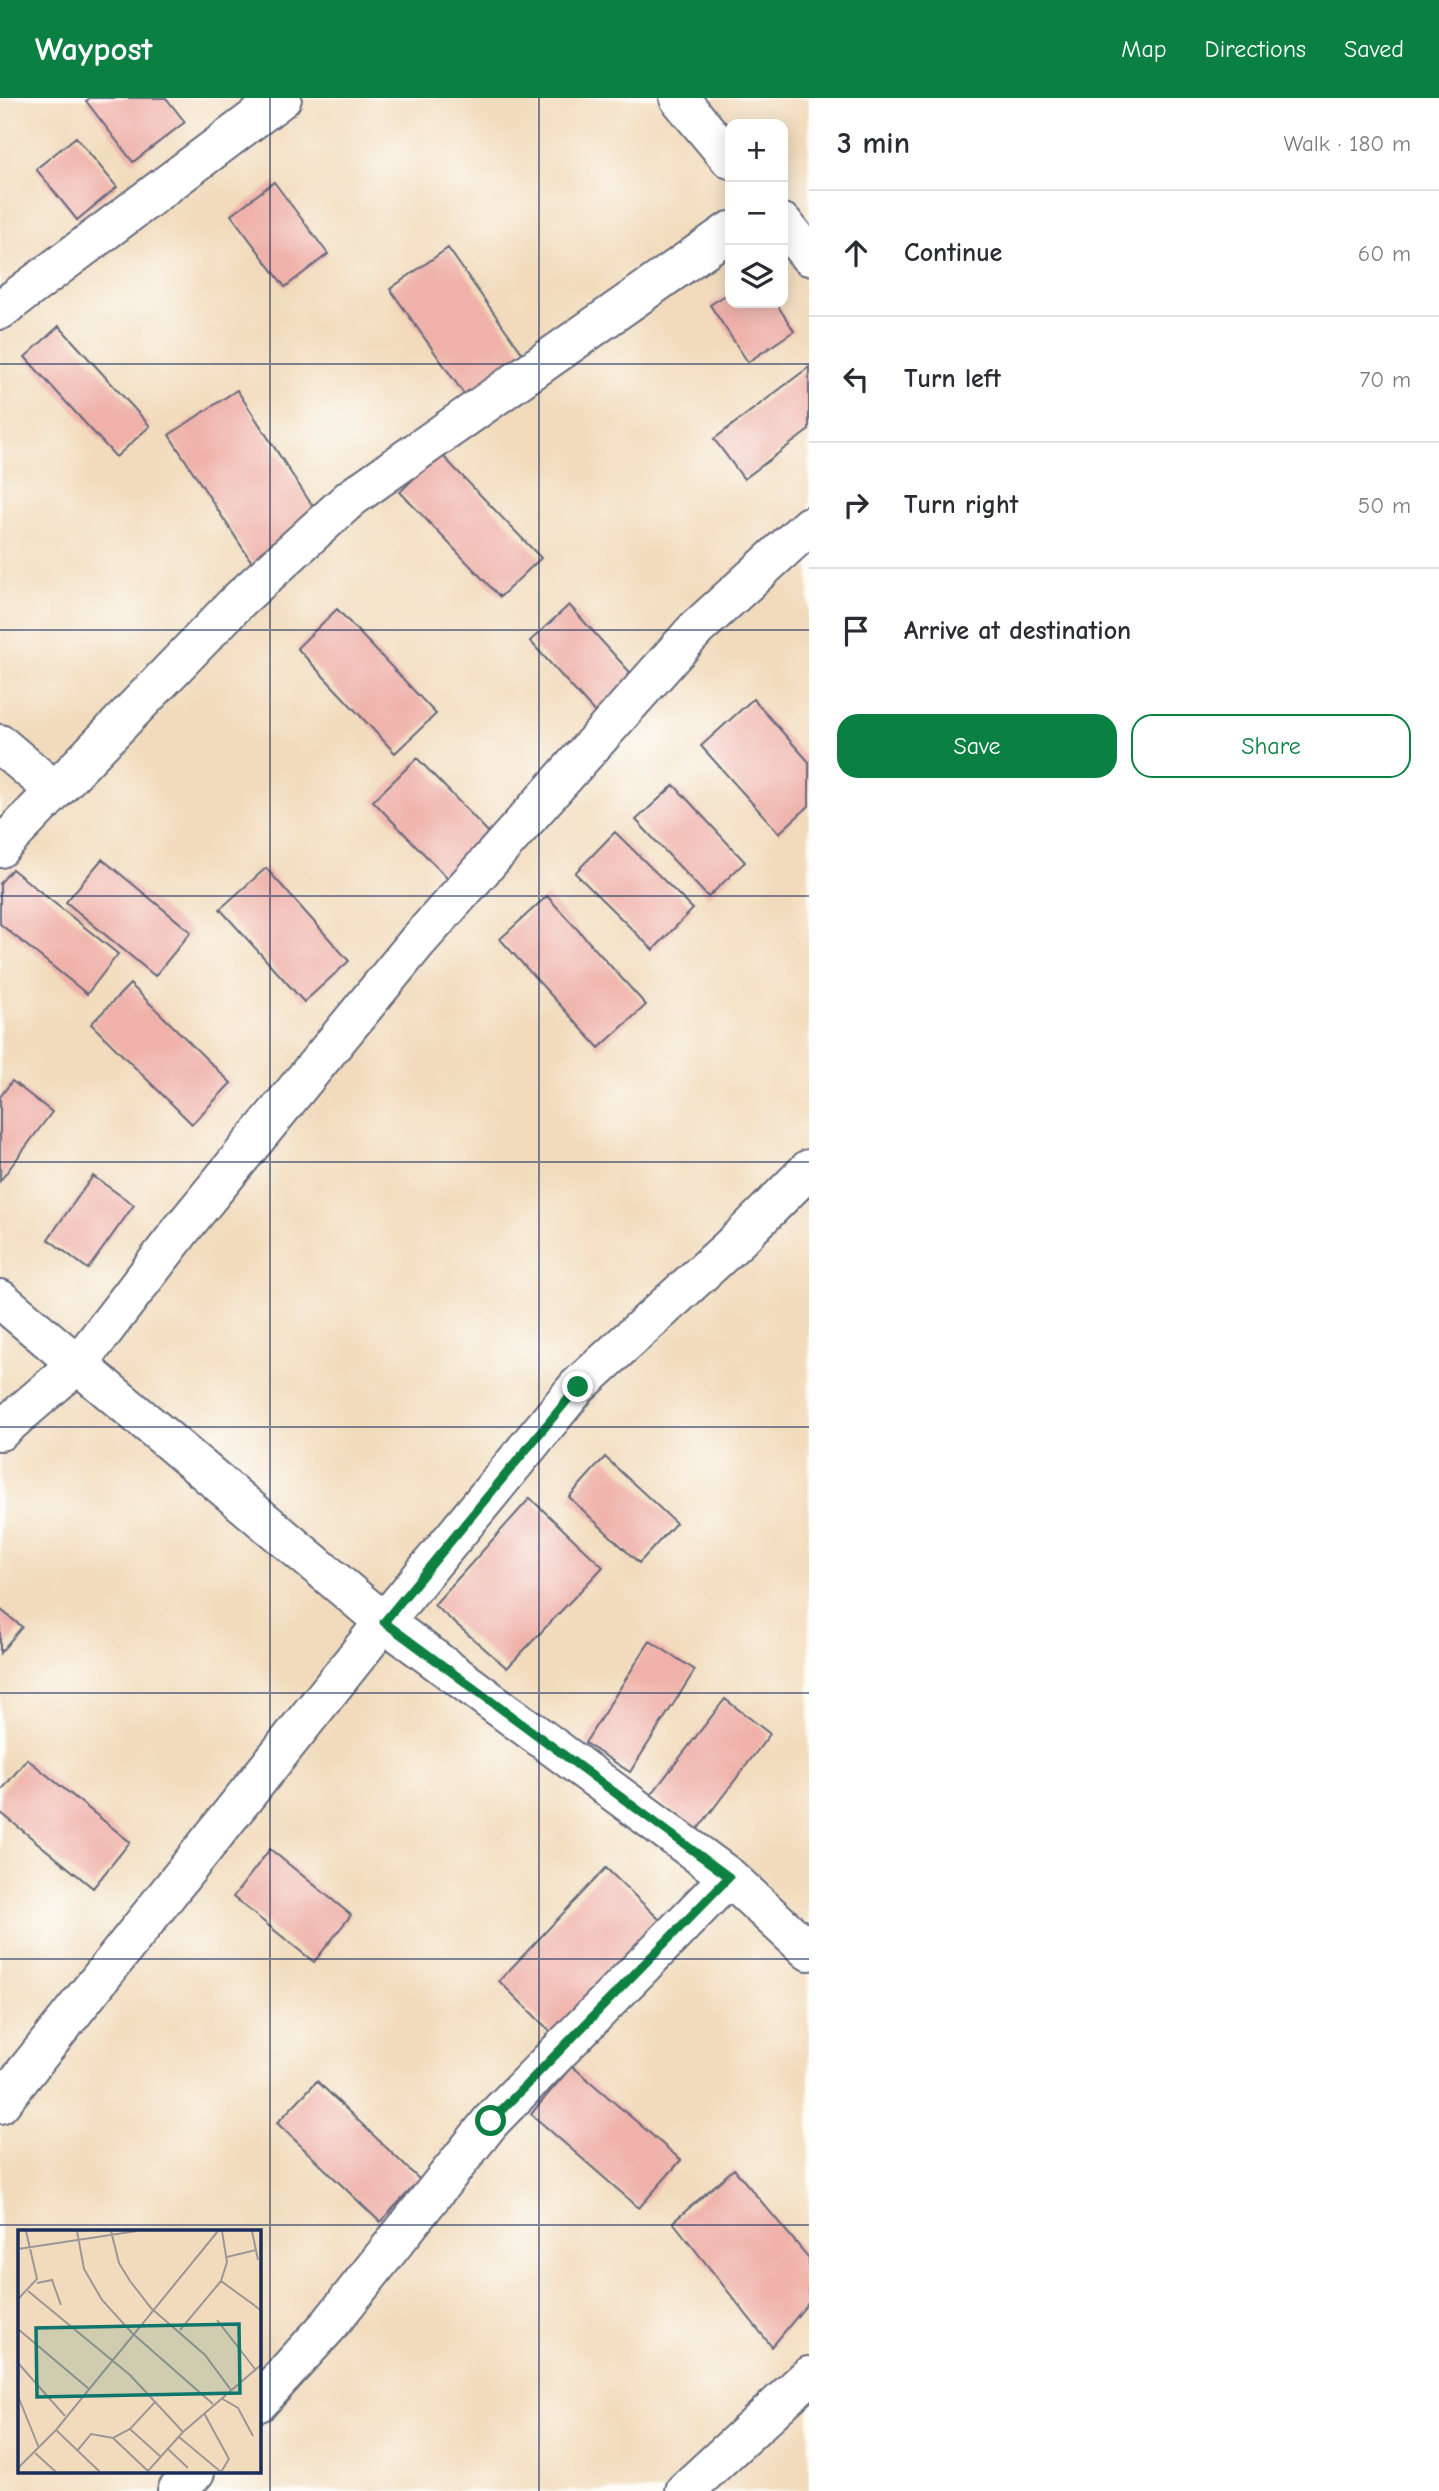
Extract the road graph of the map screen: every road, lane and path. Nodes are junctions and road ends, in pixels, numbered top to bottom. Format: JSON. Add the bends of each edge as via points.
{"nodes":[{"id":1,"x":282,"y":98,"type":"edge"},
{"id":2,"x":679,"y":98,"type":"edge"},
{"id":3,"x":725,"y":153,"type":"edge"},
{"id":4,"x":788,"y":229,"type":"edge"},
{"id":5,"x":725,"y":235,"type":"edge"},
{"id":6,"x":809,"y":256,"type":"edge"},
{"id":7,"x":0,"y":310,"type":"edge"},
{"id":8,"x":809,"y":526,"type":"edge"},
{"id":9,"x":0,"y":744,"type":"edge"},
{"id":10,"x":54,"y":790,"type":"junction"},
{"id":11,"x":0,"y":848,"type":"edge"},
{"id":12,"x":809,"y":1170,"type":"edge"},
{"id":13,"x":0,"y":1299,"type":"edge"},
{"id":14,"x":79,"y":1363,"type":"junction"},
{"id":15,"x":0,"y":1431,"type":"edge"},
{"id":16,"x":384,"y":1622,"type":"junction"},
{"id":17,"x":729,"y":1877,"type":"junction"},
{"id":18,"x":809,"y":1951,"type":"edge"},
{"id":19,"x":0,"y":2104,"type":"edge"},
{"id":20,"x":809,"y":2376,"type":"edge"},
{"id":21,"x":261,"y":2400,"type":"edge"},
{"id":22,"x":193,"y":2474,"type":"edge"},
{"id":23,"x":177,"y":2491,"type":"edge"},
{"id":24,"x":685,"y":2491,"type":"edge"}],
"edges":[{"from":1,"to":7,"type":"street"},
{"from":2,"to":3,"type":"street"},
{"from":4,"to":6,"type":"street"},
{"from":5,"to":10,"type":"street","via":[[351,498],[239,600]]},
{"from":8,"to":14,"type":"street","via":[[696,629],[416,942]]},
{"from":9,"to":10,"type":"street"},
{"from":10,"to":11,"type":"street"},
{"from":12,"to":16,"type":"street","via":[[578,1387]]},
{"from":13,"to":14,"type":"street"},
{"from":14,"to":15,"type":"street"},
{"from":14,"to":16,"type":"street"},
{"from":16,"to":17,"type":"street"},
{"from":16,"to":19,"type":"street"},
{"from":17,"to":18,"type":"street"},
{"from":17,"to":21,"type":"street","via":[[491,2121],[329,2325]]},
{"from":20,"to":24,"type":"street"},
{"from":22,"to":23,"type":"street"}]}
